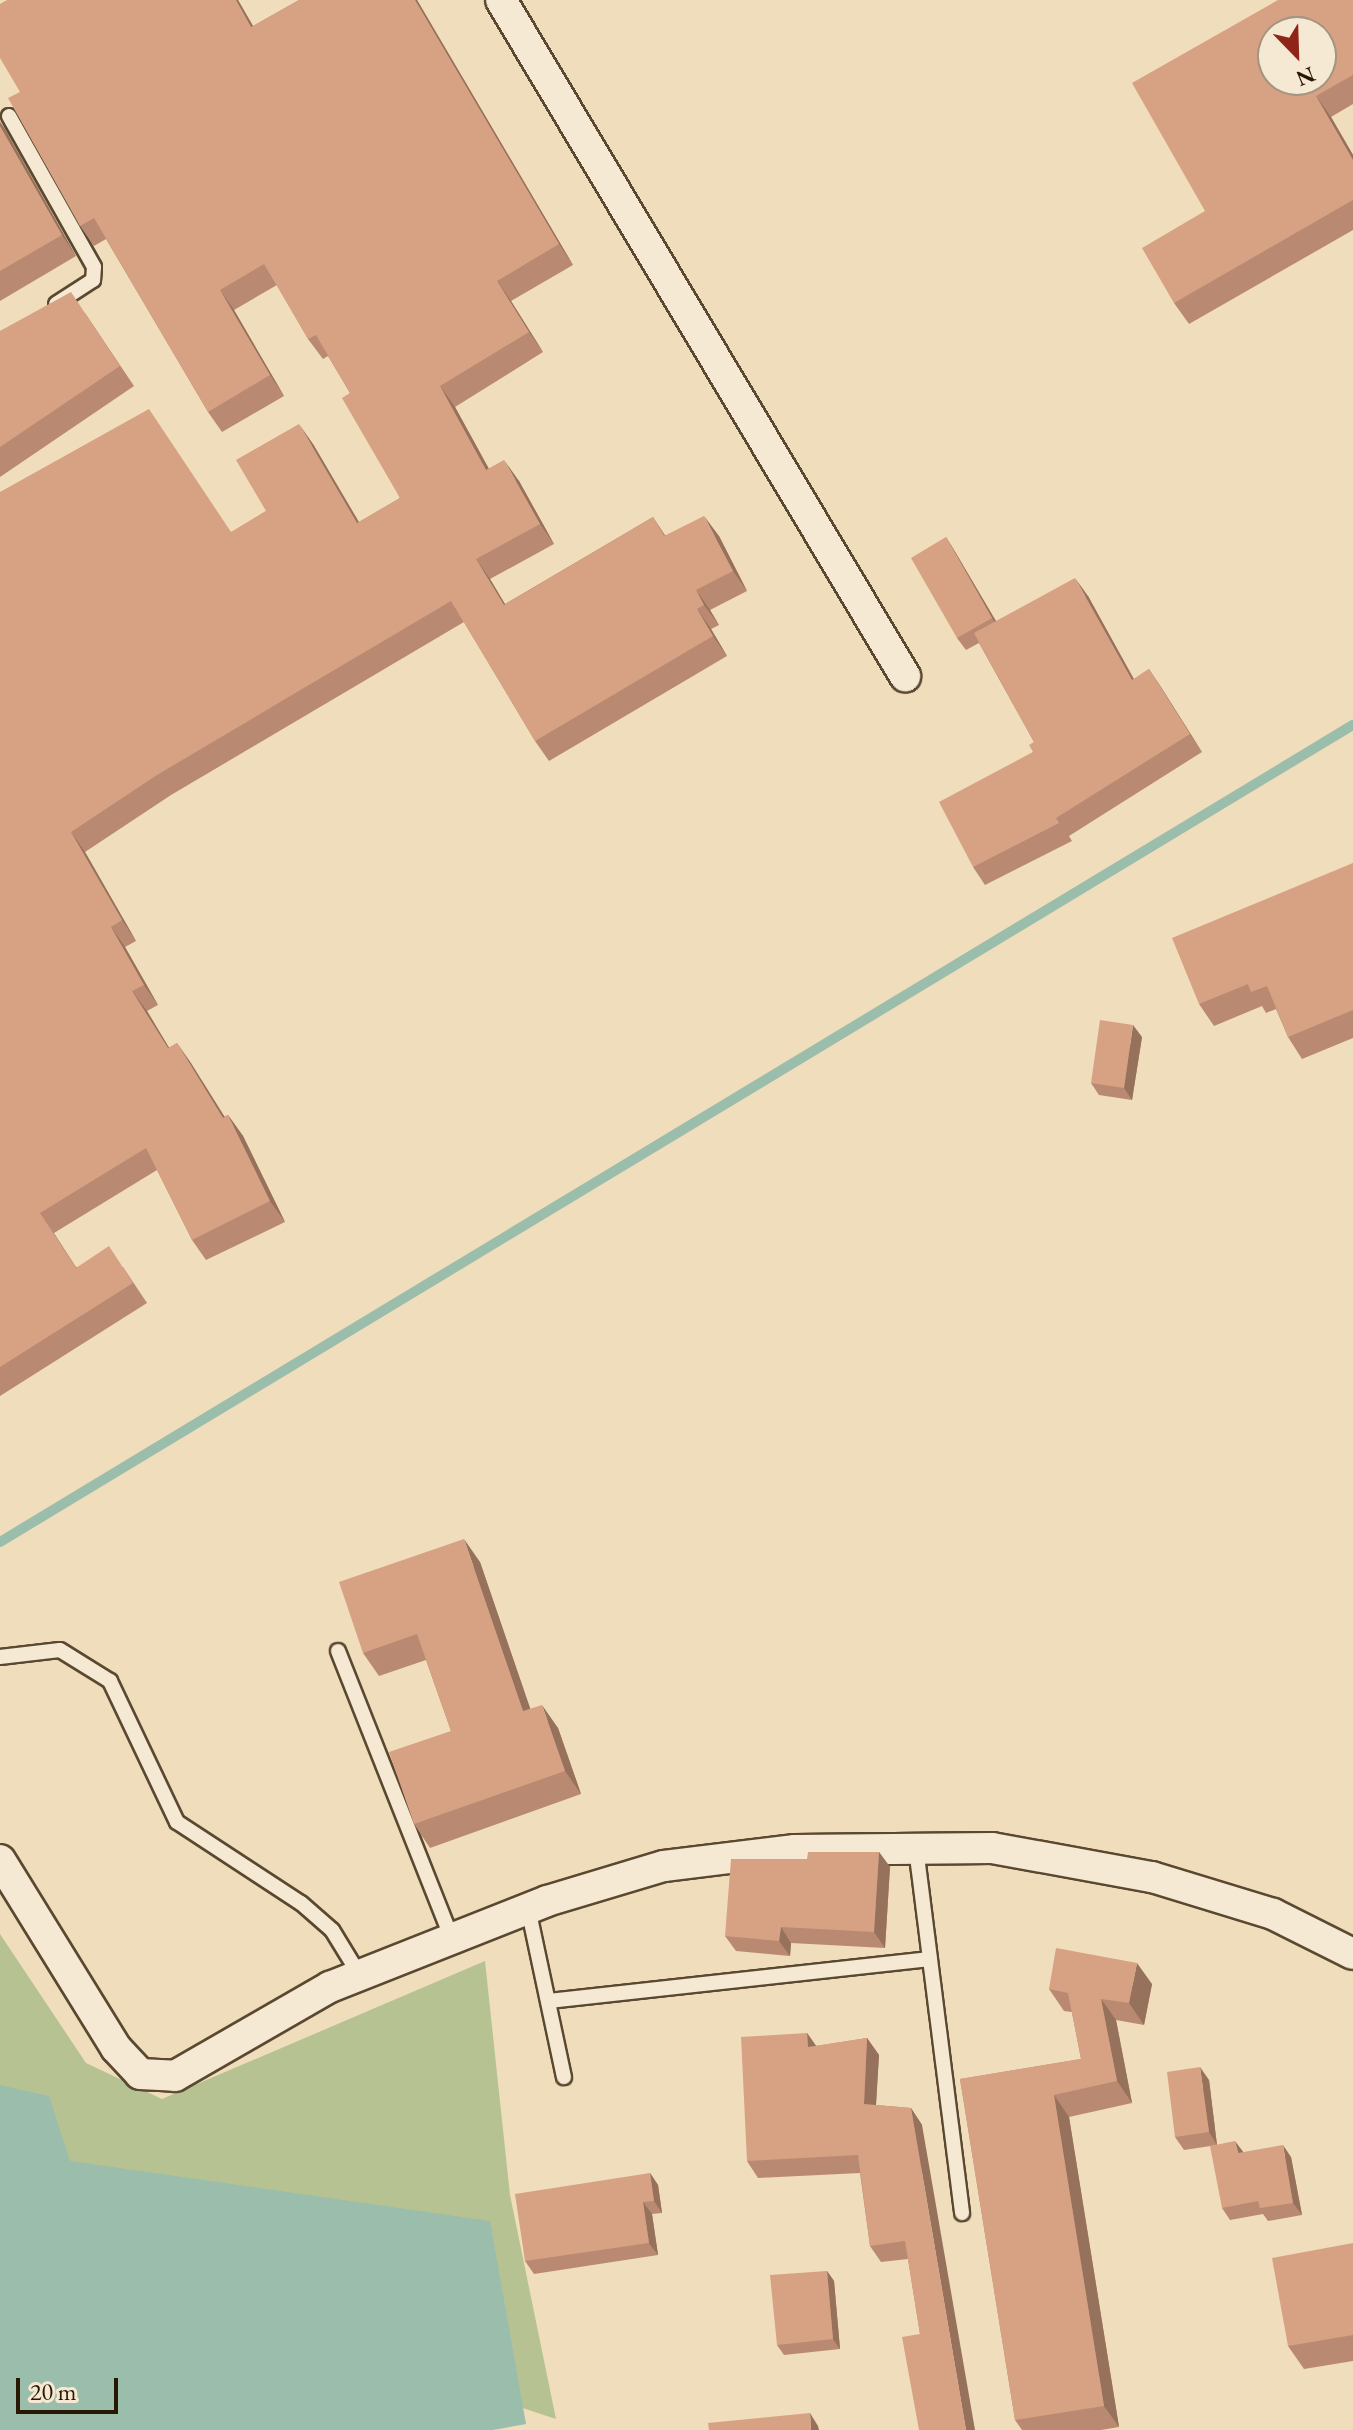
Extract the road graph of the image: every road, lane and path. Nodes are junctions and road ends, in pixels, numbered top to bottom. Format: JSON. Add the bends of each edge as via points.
{"nodes":[{"id":1,"x":501,"y":0,"type":"edge"},
{"id":2,"x":9,"y":116,"type":"edge"},
{"id":3,"x":39,"y":314,"type":"edge"},
{"id":4,"x":905,"y":676,"type":"dead end"},
{"id":5,"x":338,"y":1651,"type":"dead end"},
{"id":6,"x":0,"y":1657,"type":"edge"},
{"id":7,"x":916,"y":1848,"type":"junction"},
{"id":8,"x":0,"y":1860,"type":"edge"},
{"id":9,"x":528,"y":1907,"type":"junction"},
{"id":10,"x":451,"y":1936,"type":"junction"},
{"id":11,"x":1353,"y":1954,"type":"edge"},
{"id":12,"x":930,"y":1959,"type":"junction"},
{"id":13,"x":359,"y":1974,"type":"junction"},
{"id":14,"x":549,"y":2001,"type":"junction"},
{"id":15,"x":564,"y":2077,"type":"dead end"},
{"id":16,"x":962,"y":2213,"type":"dead end"}],
"edges":[{"from":1,"to":4,"type":"street"},
{"from":2,"to":3,"type":"lane","via":[[94,267],[93,280]]},
{"from":5,"to":10,"type":"lane"},
{"from":6,"to":13,"type":"lane","via":[[60,1650],[110,1681],[177,1822],[301,1903],[332,1930]]},
{"from":7,"to":9,"type":"street","via":[[795,1850],[664,1866]]},
{"from":7,"to":11,"type":"street","via":[[992,1848],[1152,1877],[1273,1914]]},
{"from":7,"to":12,"type":"lane"},
{"from":8,"to":13,"type":"street","via":[[116,2048],[140,2074],[175,2076]]},
{"from":9,"to":10,"type":"street"},
{"from":9,"to":14,"type":"lane"},
{"from":10,"to":13,"type":"street"},
{"from":12,"to":14,"type":"lane"},
{"from":12,"to":16,"type":"lane"},
{"from":14,"to":15,"type":"lane"}]}
